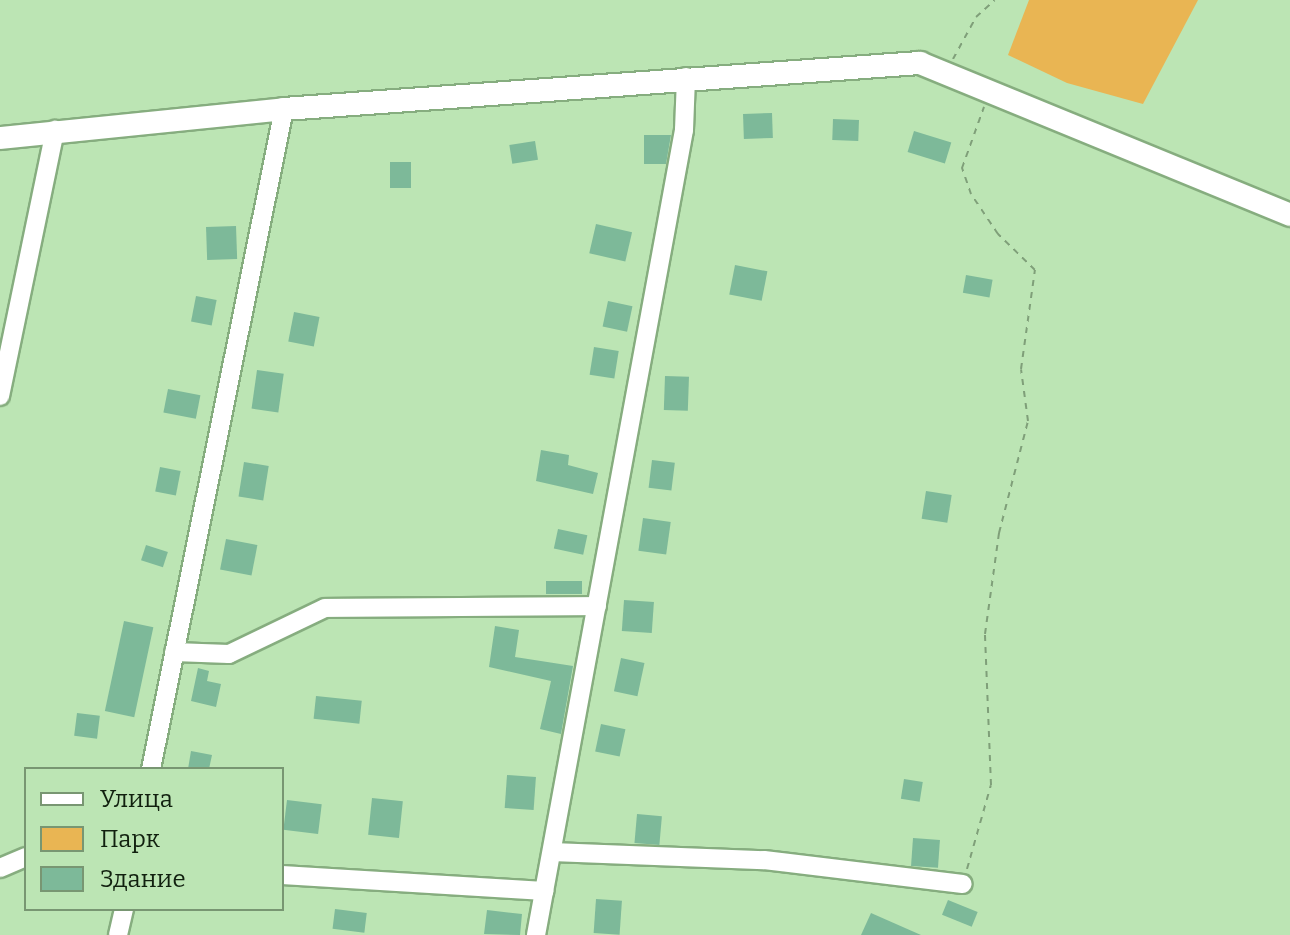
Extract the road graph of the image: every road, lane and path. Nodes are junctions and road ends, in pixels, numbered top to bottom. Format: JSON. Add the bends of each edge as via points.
{"nodes":[{"id":1,"x":995,"y":0,"type":"edge"},
{"id":2,"x":949,"y":71,"type":"junction"},
{"id":3,"x":686,"y":77,"type":"junction"},
{"id":4,"x":991,"y":87,"type":"junction"},
{"id":5,"x":284,"y":109,"type":"junction"},
{"id":6,"x":55,"y":130,"type":"junction"},
{"id":7,"x":0,"y":138,"type":"edge"},
{"id":8,"x":1290,"y":215,"type":"edge"},
{"id":9,"x":0,"y":396,"type":"edge"},
{"id":10,"x":597,"y":606,"type":"junction"},
{"id":11,"x":174,"y":652,"type":"junction"},
{"id":12,"x":151,"y":767,"type":"edge"},
{"id":13,"x":552,"y":852,"type":"junction"},
{"id":14,"x":24,"y":858,"type":"edge"},
{"id":15,"x":0,"y":868,"type":"edge"},
{"id":16,"x":284,"y":875,"type":"edge"},
{"id":17,"x":963,"y":884,"type":"joint"},
{"id":18,"x":545,"y":891,"type":"junction"},
{"id":19,"x":124,"y":911,"type":"edge"},
{"id":20,"x":118,"y":935,"type":"edge"},
{"id":21,"x":536,"y":935,"type":"edge"}],
"edges":[{"from":1,"to":2,"type":"path","via":[[959,41]]},
{"from":2,"to":3,"type":"main road","via":[[878,62]]},
{"from":2,"to":4,"type":"main road"},
{"from":3,"to":5,"type":"main road"},
{"from":3,"to":10,"type":"street","via":[[684,130]]},
{"from":4,"to":8,"type":"main road"},
{"from":4,"to":17,"type":"path","via":[[962,168],[971,194],[998,234],[1035,270],[1021,369],[1028,421],[999,533],[985,634],[991,785]]},
{"from":5,"to":6,"type":"main road"},
{"from":5,"to":11,"type":"street"},
{"from":6,"to":7,"type":"main road"},
{"from":6,"to":9,"type":"street"},
{"from":10,"to":11,"type":"street","via":[[325,608],[229,654]]},
{"from":10,"to":13,"type":"street"},
{"from":11,"to":12,"type":"street"},
{"from":13,"to":17,"type":"street","via":[[764,860]]},
{"from":13,"to":18,"type":"street"},
{"from":14,"to":15,"type":"street"},
{"from":16,"to":18,"type":"street"},
{"from":18,"to":21,"type":"street"},
{"from":19,"to":20,"type":"street"}]}
